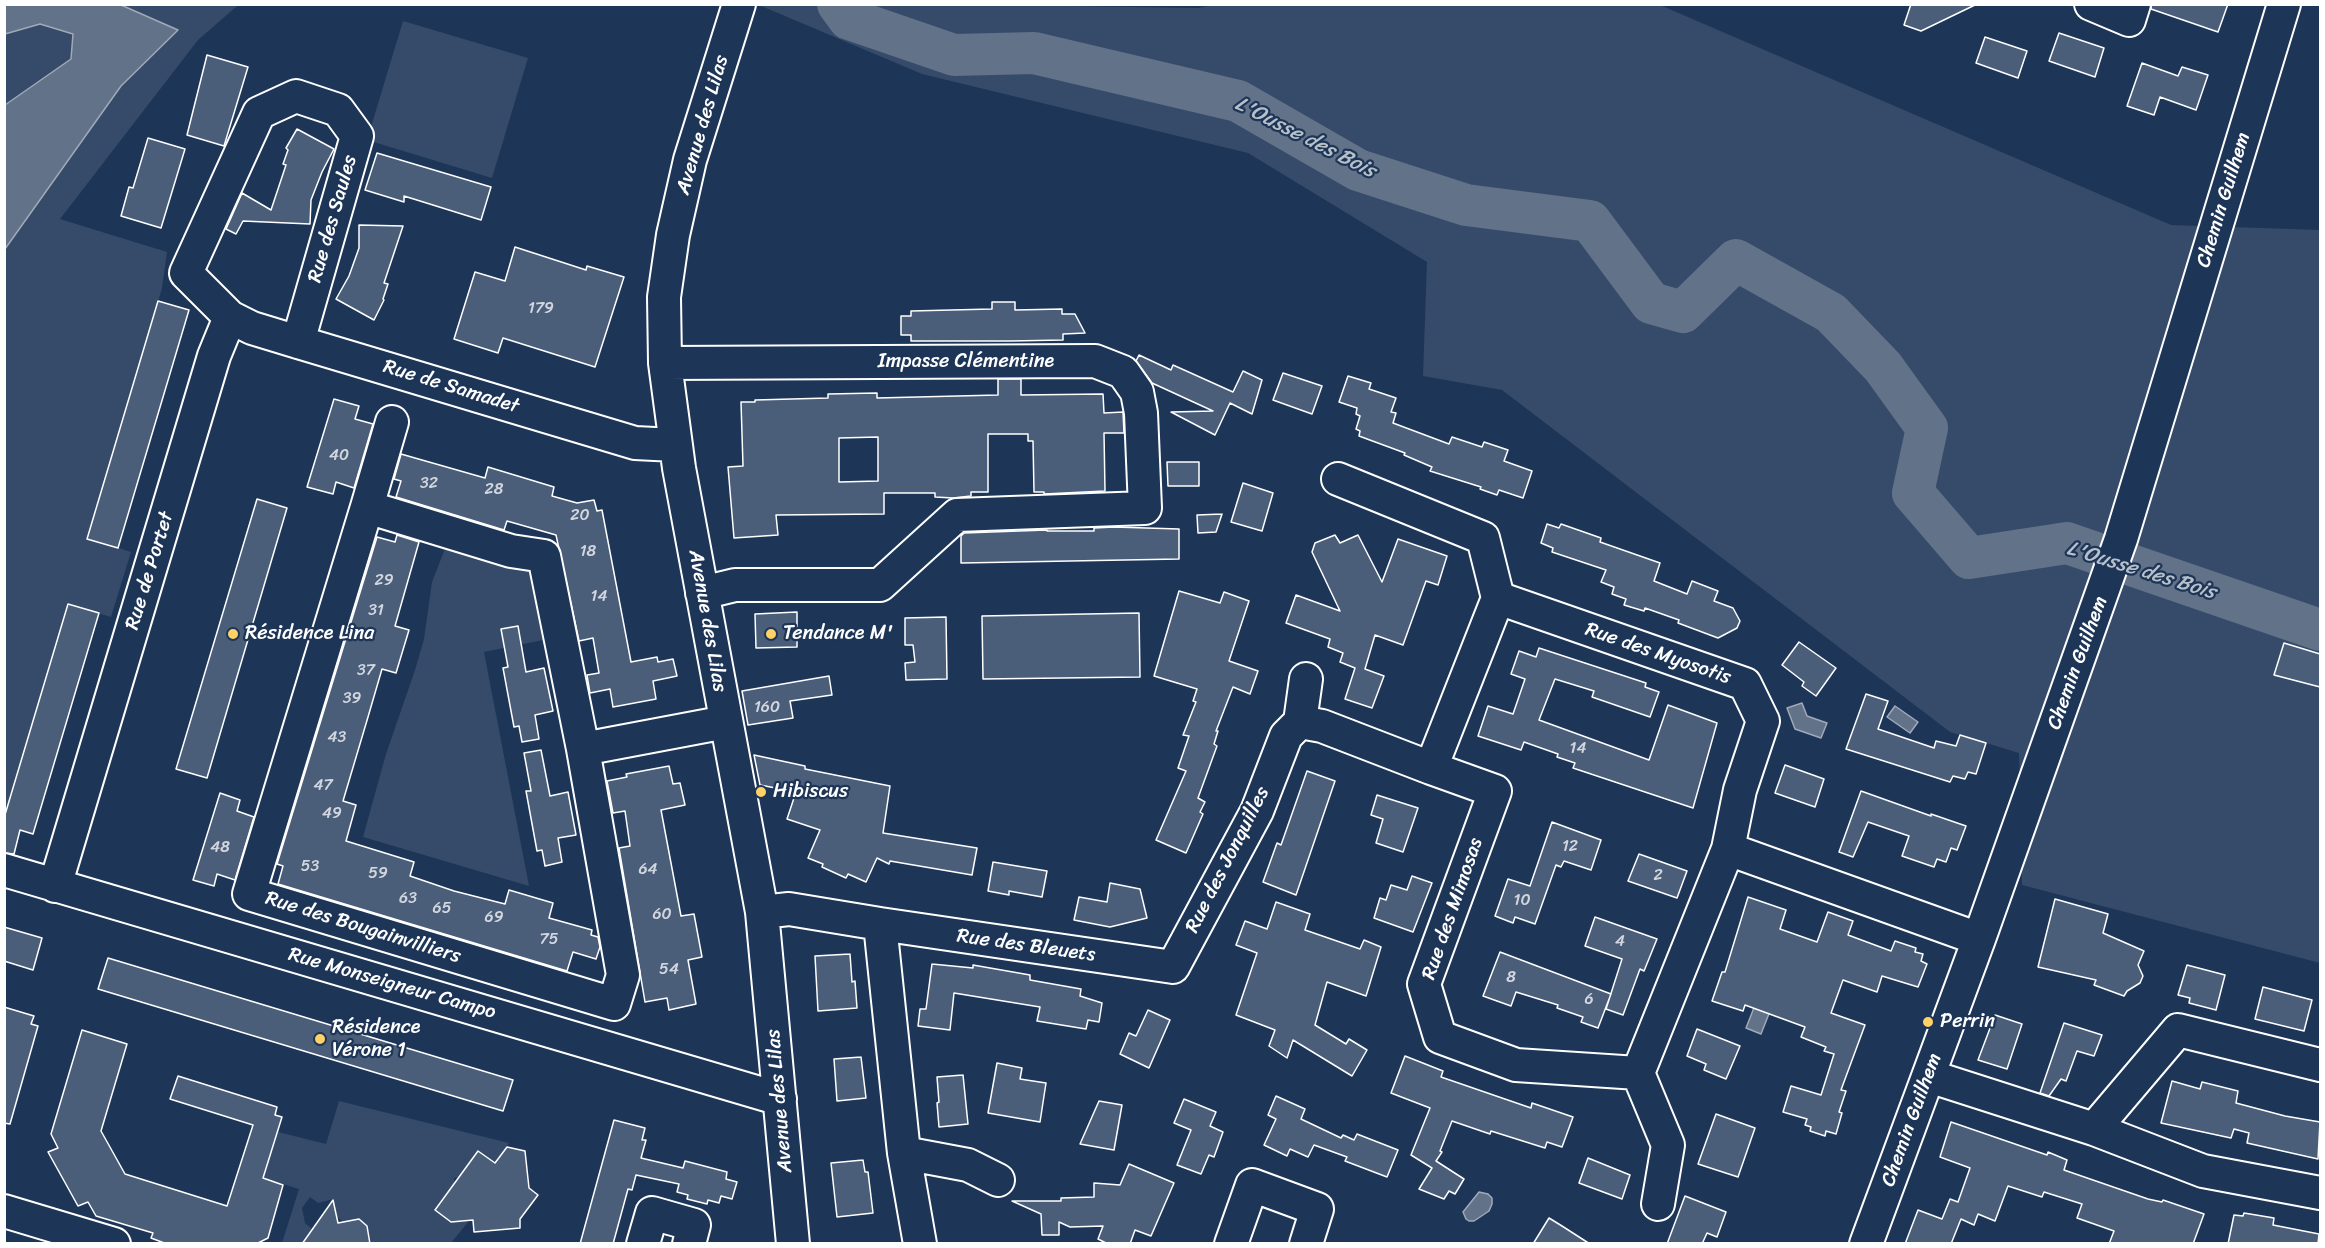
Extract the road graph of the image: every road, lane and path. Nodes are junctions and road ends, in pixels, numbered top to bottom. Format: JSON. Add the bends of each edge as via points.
{"nodes":[{"id":1,"x":738,"y":4,"type":"edge"},
{"id":2,"x":2091,"y":4,"type":"edge"},
{"id":3,"x":2134,"y":4,"type":"edge"},
{"id":4,"x":2284,"y":4,"type":"edge"},
{"id":5,"x":230,"y":317,"type":"junction"},
{"id":6,"x":298,"y":342,"type":"junction"},
{"id":7,"x":665,"y":363,"type":"junction"},
{"id":8,"x":392,"y":422,"type":"dead end"},
{"id":9,"x":675,"y":444,"type":"junction"},
{"id":10,"x":1338,"y":479,"type":"dead end"},
{"id":11,"x":367,"y":507,"type":"junction"},
{"id":12,"x":702,"y":593,"type":"junction"},
{"id":13,"x":1498,"y":598,"type":"junction"},
{"id":14,"x":1306,"y":679,"type":"dead end"},
{"id":15,"x":726,"y":722,"type":"junction"},
{"id":16,"x":1300,"y":722,"type":"junction"},
{"id":17,"x":583,"y":749,"type":"junction"},
{"id":18,"x":1431,"y":768,"type":"junction"},
{"id":19,"x":1728,"y":849,"type":"junction"},
{"id":20,"x":4,"y":870,"type":"edge"},
{"id":21,"x":55,"y":886,"type":"junction"},
{"id":22,"x":762,"y":912,"type":"junction"},
{"id":23,"x":880,"y":924,"type":"junction"},
{"id":24,"x":1979,"y":939,"type":"junction"},
{"id":25,"x":1173,"y":967,"type":"joint"},
{"id":26,"x":614,"y":1005,"type":"junction"},
{"id":27,"x":603,"y":1046,"type":"junction"},
{"id":28,"x":2320,"y":1065,"type":"edge"},
{"id":29,"x":1638,"y":1073,"type":"junction"},
{"id":30,"x":1929,"y":1076,"type":"junction"},
{"id":31,"x":780,"y":1099,"type":"junction"},
{"id":32,"x":2094,"y":1129,"type":"junction"},
{"id":33,"x":904,"y":1153,"type":"junction"},
{"id":34,"x":998,"y":1180,"type":"dead end"},
{"id":35,"x":2320,"y":1192,"type":"edge"},
{"id":36,"x":1658,"y":1204,"type":"dead end"},
{"id":37,"x":4,"y":1211,"type":"edge"},
{"id":38,"x":114,"y":1244,"type":"edge"},
{"id":39,"x":643,"y":1244,"type":"edge"},
{"id":40,"x":689,"y":1244,"type":"edge"},
{"id":41,"x":793,"y":1244,"type":"edge"},
{"id":42,"x":920,"y":1244,"type":"edge"},
{"id":43,"x":1231,"y":1244,"type":"edge"},
{"id":44,"x":1306,"y":1244,"type":"edge"},
{"id":45,"x":1866,"y":1244,"type":"edge"}],
"edges":[{"from":1,"to":7,"type":"street","name":"Avenue des Lilas","via":[[690,160],[673,235],[664,297]]},
{"from":2,"to":3,"type":"street","via":[[2129,20]]},
{"from":4,"to":24,"type":"street","name":"Chemin Guilhem","via":[[2121,539]]},
{"from":5,"to":6,"type":"street","name":"Rue de Samadet"},
{"from":5,"to":6,"type":"street","name":"Rue des Saules","via":[[186,273],[259,113],[296,96],[338,110],[357,136]]},
{"from":5,"to":21,"type":"street","name":"Rue de Portet","via":[[214,356]]},
{"from":6,"to":9,"type":"street","name":"Rue de Samadet","via":[[635,443]]},
{"from":7,"to":9,"type":"street","name":"Avenue des Lilas"},
{"from":7,"to":12,"type":"street","name":"Impasse Clémentine","via":[[1095,362],[1123,372],[1137,392],[1141,413],[1144,508],[957,515],[880,585],[735,585]]},
{"from":8,"to":11,"type":"street","name":"Rue des Bougainvilliers"},
{"from":9,"to":12,"type":"street","name":"Avenue des Lilas"},
{"from":10,"to":13,"type":"street","via":[[1484,538]]},
{"from":11,"to":17,"type":"street","via":[[511,551],[544,555]]},
{"from":11,"to":26,"type":"street","name":"Rue des Bougainvilliers","via":[[249,894]]},
{"from":12,"to":15,"type":"street","name":"Avenue des Lilas"},
{"from":13,"to":18,"type":"street"},
{"from":13,"to":19,"type":"street","name":"Rue des Myosotis","via":[[1745,684],[1763,721],[1740,790]]},
{"from":14,"to":16,"type":"street","name":"Rue des Jonquilles"},
{"from":15,"to":17,"type":"street"},
{"from":15,"to":22,"type":"street","name":"Avenue des Lilas"},
{"from":16,"to":18,"type":"street","via":[[1322,726]]},
{"from":16,"to":25,"type":"street","name":"Rue des Jonquilles","via":[[1286,736],[1257,811]]},
{"from":17,"to":26,"type":"street","via":[[623,975]]},
{"from":18,"to":29,"type":"street","name":"Rue des Mimosas","via":[[1495,791],[1424,984],[1440,1037],[1516,1065]]},
{"from":19,"to":24,"type":"street"},
{"from":19,"to":29,"type":"street"},
{"from":20,"to":21,"type":"street","name":"Rue Monseigneur Campo"},
{"from":21,"to":27,"type":"street","name":"Rue Monseigneur Campo"},
{"from":22,"to":23,"type":"street","name":"Rue des Bleuets","via":[[789,909]]},
{"from":22,"to":31,"type":"street","name":"Avenue des Lilas"},
{"from":23,"to":25,"type":"street","name":"Rue des Bleuets"},
{"from":23,"to":33,"type":"street"},
{"from":24,"to":30,"type":"street","name":"Chemin Guilhem"},
{"from":26,"to":27,"type":"street"},
{"from":27,"to":31,"type":"street","name":"Rue Monseigneur Campo"},
{"from":28,"to":32,"type":"street","via":[[2178,1030]]},
{"from":29,"to":36,"type":"street","via":[[1668,1145]]},
{"from":30,"to":32,"type":"street"},
{"from":30,"to":45,"type":"street","name":"Chemin Guilhem"},
{"from":31,"to":41,"type":"street","name":"Avenue des Lilas"},
{"from":32,"to":35,"type":"street","via":[[2203,1171]]},
{"from":33,"to":34,"type":"street","via":[[968,1165]]},
{"from":33,"to":42,"type":"street"},
{"from":37,"to":38,"type":"street"},
{"from":39,"to":40,"type":"street","via":[[652,1213],[694,1224]]},
{"from":43,"to":44,"type":"street","via":[[1252,1185],[1317,1209]]}]}
